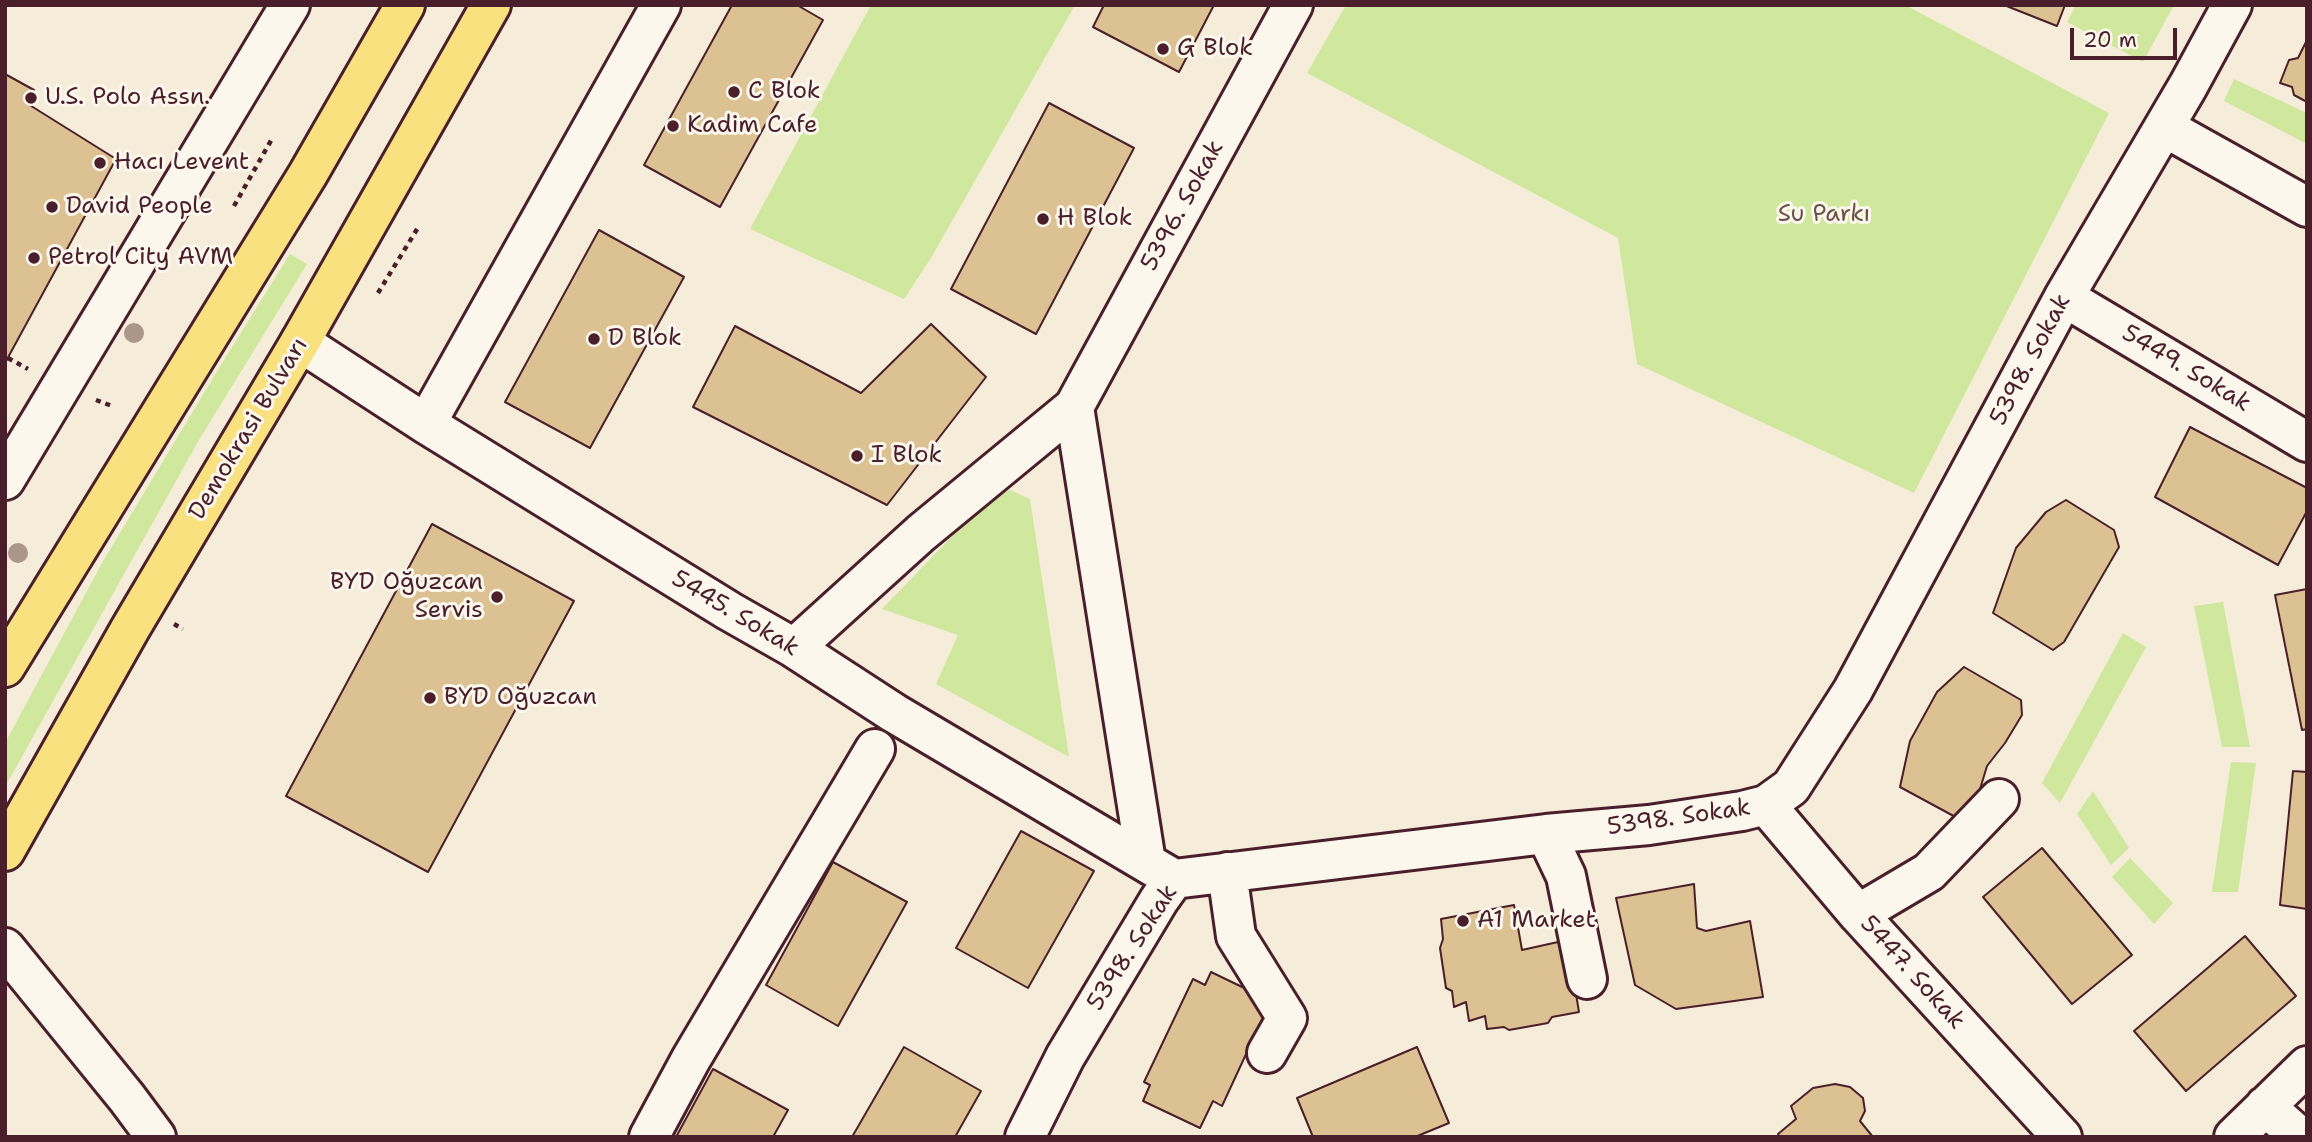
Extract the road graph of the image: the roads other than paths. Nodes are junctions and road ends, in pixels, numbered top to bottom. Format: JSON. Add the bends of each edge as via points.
{"nodes":[{"id":1,"x":290,"y":5,"type":"edge"},
{"id":2,"x":405,"y":5,"type":"edge"},
{"id":3,"x":491,"y":5,"type":"edge"},
{"id":4,"x":661,"y":5,"type":"edge"},
{"id":5,"x":1293,"y":5,"type":"edge"},
{"id":6,"x":2232,"y":5,"type":"edge"},
{"id":7,"x":2164,"y":127,"type":"junction"},
{"id":8,"x":2307,"y":207,"type":"edge"},
{"id":9,"x":2064,"y":297,"type":"junction"},
{"id":10,"x":300,"y":342,"type":"junction"},
{"id":11,"x":1074,"y":407,"type":"junction"},
{"id":12,"x":426,"y":424,"type":"junction"},
{"id":13,"x":2307,"y":442,"type":"edge"},
{"id":14,"x":5,"y":480,"type":"edge"},
{"id":15,"x":794,"y":648,"type":"junction"},
{"id":16,"x":11,"y":651,"type":"edge"},
{"id":17,"x":875,"y":749,"type":"dead end"},
{"id":18,"x":1999,"y":799,"type":"dead end"},
{"id":19,"x":1766,"y":805,"type":"junction"},
{"id":20,"x":1546,"y":834,"type":"junction"},
{"id":21,"x":5,"y":851,"type":"edge"},
{"id":22,"x":1160,"y":870,"type":"junction"},
{"id":23,"x":1227,"y":872,"type":"junction"},
{"id":24,"x":1858,"y":914,"type":"junction"},
{"id":25,"x":5,"y":948,"type":"edge"},
{"id":26,"x":1587,"y":979,"type":"dead end"},
{"id":27,"x":1267,"y":1053,"type":"dead end"},
{"id":28,"x":2307,"y":1066,"type":"edge"},
{"id":29,"x":2265,"y":1106,"type":"junction"},
{"id":30,"x":156,"y":1137,"type":"edge"},
{"id":31,"x":649,"y":1137,"type":"edge"},
{"id":32,"x":1025,"y":1137,"type":"edge"},
{"id":33,"x":2062,"y":1137,"type":"edge"},
{"id":34,"x":2234,"y":1137,"type":"edge"},
{"id":35,"x":2300,"y":1137,"type":"edge"}],
"edges":[{"from":1,"to":14,"type":"street"},
{"from":2,"to":16,"type":"highway","via":[[308,174]]},
{"from":3,"to":10,"type":"highway","name":"Demokrasi Bulvarı"},
{"from":4,"to":12,"type":"street"},
{"from":5,"to":11,"type":"street","name":"5396. Sokak"},
{"from":6,"to":7,"type":"street","name":"5398. Sokak"},
{"from":7,"to":8,"type":"street"},
{"from":7,"to":9,"type":"street","name":"5398. Sokak"},
{"from":9,"to":13,"type":"street","name":"5449. Sokak"},
{"from":9,"to":19,"type":"street","name":"5398. Sokak","via":[[1853,690],[1791,786]]},
{"from":10,"to":12,"type":"street","name":"5445. Sokak"},
{"from":10,"to":21,"type":"highway","name":"Demokrasi Bulvarı"},
{"from":11,"to":15,"type":"street","via":[[920,533]]},
{"from":11,"to":22,"type":"street"},
{"from":12,"to":15,"type":"street","name":"5445. Sokak"},
{"from":15,"to":22,"type":"street","name":"5445. Sokak","via":[[894,713]]},
{"from":17,"to":31,"type":"street"},
{"from":18,"to":24,"type":"street","via":[[1929,872]]},
{"from":19,"to":20,"type":"street","name":"5398. Sokak","via":[[1649,825]]},
{"from":19,"to":24,"type":"street","name":"5447. Sokak"},
{"from":20,"to":23,"type":"street","name":"5398. Sokak"},
{"from":20,"to":26,"type":"street","via":[[1566,876]]},
{"from":22,"to":23,"type":"street","name":"5398. Sokak"},
{"from":22,"to":32,"type":"street","name":"5398. Sokak","via":[[1159,900],[1065,1057]]},
{"from":23,"to":27,"type":"street","via":[[1236,936],[1286,1018]]},
{"from":24,"to":33,"type":"street","name":"5447. Sokak"},
{"from":25,"to":30,"type":"street"},
{"from":28,"to":29,"type":"street"},
{"from":29,"to":34,"type":"street"},
{"from":29,"to":35,"type":"street"}]}
